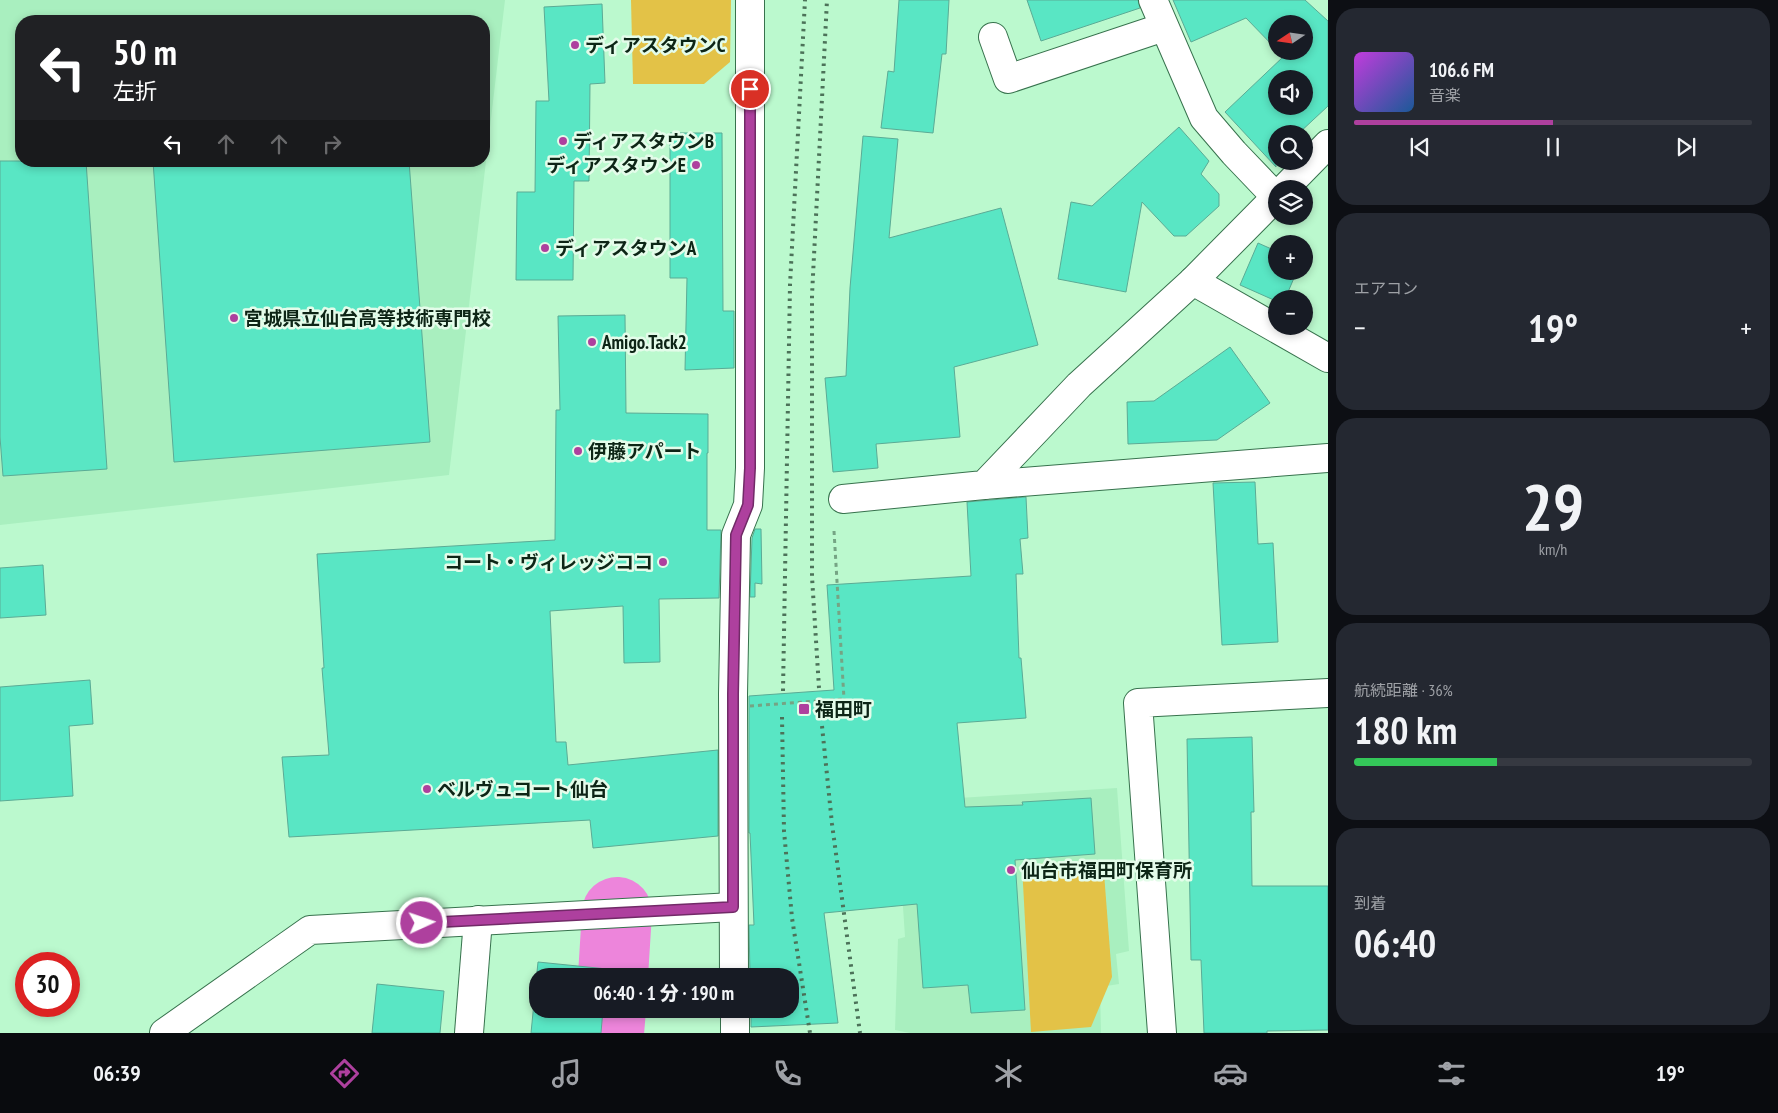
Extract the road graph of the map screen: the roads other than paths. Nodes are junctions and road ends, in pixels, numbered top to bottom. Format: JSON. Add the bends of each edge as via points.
{"nodes":[{"id":1,"x":750,"y":0,"type":"edge"},
{"id":2,"x":1153,"y":0,"type":"edge"},
{"id":3,"x":1164,"y":27,"type":"junction"},
{"id":4,"x":993,"y":37,"type":"dead end"},
{"id":5,"x":1328,"y":144,"type":"edge"},
{"id":6,"x":1293,"y":180,"type":"edge"},
{"id":7,"x":1268,"y":189,"type":"edge"},
{"id":8,"x":1268,"y":205,"type":"edge"},
{"id":9,"x":1193,"y":281,"type":"junction"},
{"id":10,"x":1328,"y":358,"type":"edge"},
{"id":11,"x":1328,"y":458,"type":"edge"},
{"id":12,"x":984,"y":485,"type":"junction"},
{"id":13,"x":843,"y":498,"type":"dead end"},
{"id":14,"x":1328,"y":693,"type":"edge"},
{"id":15,"x":733,"y":907,"type":"junction"},
{"id":16,"x":478,"y":920,"type":"junction"},
{"id":17,"x":734,"y":968,"type":"edge"},
{"id":18,"x":735,"y":1018,"type":"edge"},
{"id":19,"x":164,"y":1033,"type":"edge"},
{"id":20,"x":470,"y":1033,"type":"edge"},
{"id":21,"x":735,"y":1033,"type":"edge"},
{"id":22,"x":1162,"y":1033,"type":"edge"}],
"edges":[{"from":1,"to":15,"type":"street","via":[[750,468],[748,505],[736,535]]},
{"from":2,"to":3,"type":"street"},
{"from":3,"to":4,"type":"street","via":[[1008,79]]},
{"from":3,"to":7,"type":"street","via":[[1204,118]]},
{"from":5,"to":6,"type":"street"},
{"from":8,"to":9,"type":"street"},
{"from":9,"to":10,"type":"street"},
{"from":9,"to":12,"type":"street","via":[[1078,385]]},
{"from":11,"to":12,"type":"street"},
{"from":12,"to":13,"type":"street"},
{"from":14,"to":22,"type":"street","via":[[1138,703]]},
{"from":15,"to":16,"type":"street"},
{"from":15,"to":17,"type":"street"},
{"from":16,"to":19,"type":"street","via":[[310,930]]},
{"from":16,"to":20,"type":"street"},
{"from":18,"to":21,"type":"street"}]}
